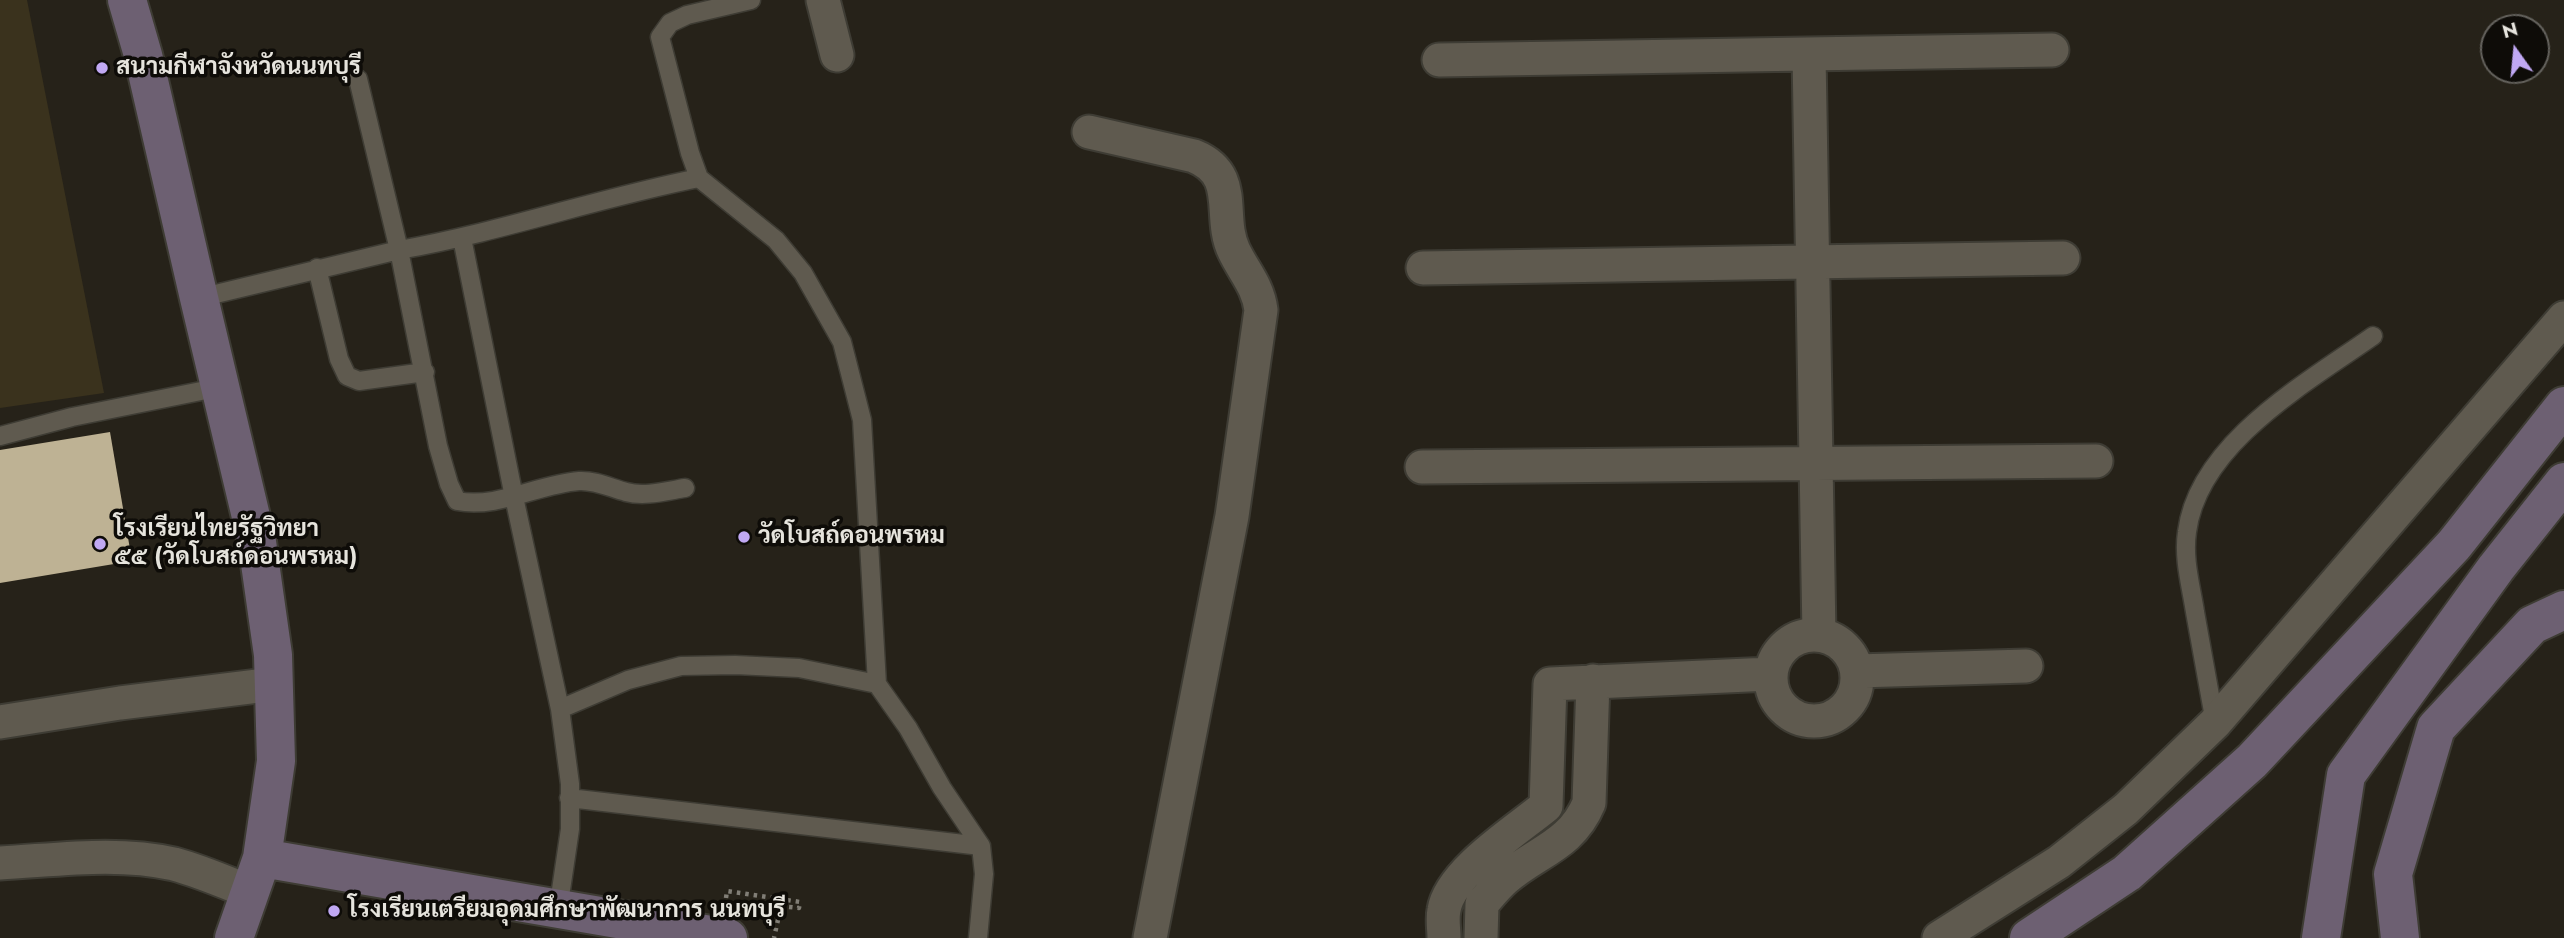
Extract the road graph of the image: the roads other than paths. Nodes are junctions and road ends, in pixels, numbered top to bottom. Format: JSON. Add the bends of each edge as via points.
{"nodes":[{"id":1,"x":127,"y":0,"type":"edge"},
{"id":2,"x":751,"y":0,"type":"edge"},
{"id":3,"x":823,"y":0,"type":"edge"},
{"id":4,"x":2052,"y":50,"type":"dead end"},
{"id":5,"x":1809,"y":54,"type":"junction"},
{"id":6,"x":837,"y":55,"type":"dead end"},
{"id":7,"x":1438,"y":60,"type":"dead end"},
{"id":8,"x":358,"y":79,"type":"dead end"},
{"id":9,"x":1089,"y":132,"type":"dead end"},
{"id":10,"x":699,"y":178,"type":"junction"},
{"id":11,"x":463,"y":238,"type":"junction"},
{"id":12,"x":399,"y":250,"type":"junction"},
{"id":13,"x":2063,"y":258,"type":"dead end"},
{"id":14,"x":1813,"y":262,"type":"junction"},
{"id":15,"x":317,"y":268,"type":"junction"},
{"id":16,"x":1423,"y":268,"type":"dead end"},
{"id":17,"x":198,"y":298,"type":"junction"},
{"id":18,"x":2564,"y":318,"type":"edge"},
{"id":19,"x":2373,"y":336,"type":"dead end"},
{"id":20,"x":425,"y":372,"type":"junction"},
{"id":21,"x":220,"y":387,"type":"junction"},
{"id":22,"x":2564,"y":406,"type":"edge"},
{"id":23,"x":0,"y":436,"type":"edge"},
{"id":24,"x":2096,"y":461,"type":"dead end"},
{"id":25,"x":1816,"y":463,"type":"junction"},
{"id":26,"x":1422,"y":467,"type":"dead end"},
{"id":27,"x":2564,"y":482,"type":"edge"},
{"id":28,"x":685,"y":488,"type":"dead end"},
{"id":29,"x":514,"y":496,"type":"junction"},
{"id":30,"x":2548,"y":618,"type":"edge"},
{"id":31,"x":1819,"y":635,"type":"junction"},
{"id":32,"x":2026,"y":666,"type":"dead end"},
{"id":33,"x":1857,"y":671,"type":"junction"},
{"id":34,"x":1770,"y":674,"type":"junction"},
{"id":35,"x":1593,"y":681,"type":"junction"},
{"id":36,"x":274,"y":684,"type":"junction"},
{"id":37,"x":877,"y":684,"type":"junction"},
{"id":38,"x":560,"y":709,"type":"junction"},
{"id":39,"x":0,"y":722,"type":"edge"},
{"id":40,"x":2215,"y":723,"type":"junction"},
{"id":41,"x":569,"y":798,"type":"junction"},
{"id":42,"x":981,"y":846,"type":"junction"},
{"id":43,"x":0,"y":863,"type":"edge"},
{"id":44,"x":256,"y":875,"type":"junction"},
{"id":45,"x":558,"y":910,"type":"junction"},
{"id":46,"x":675,"y":934,"type":"edge"},
{"id":47,"x":234,"y":938,"type":"edge"},
{"id":48,"x":728,"y":938,"type":"edge"},
{"id":49,"x":978,"y":938,"type":"edge"},
{"id":50,"x":1150,"y":938,"type":"edge"},
{"id":51,"x":1444,"y":938,"type":"edge"},
{"id":52,"x":1482,"y":938,"type":"edge"},
{"id":53,"x":1939,"y":938,"type":"edge"},
{"id":54,"x":2029,"y":938,"type":"edge"},
{"id":55,"x":2321,"y":938,"type":"edge"},
{"id":56,"x":2400,"y":938,"type":"edge"}],
"edges":[{"from":1,"to":17,"type":"main road"},
{"from":2,"to":10,"type":"lane","via":[[687,15],[670,23],[660,37]]},
{"from":3,"to":6,"type":"street"},
{"from":4,"to":5,"type":"street"},
{"from":5,"to":7,"type":"street"},
{"from":5,"to":14,"type":"street"},
{"from":8,"to":12,"type":"lane"},
{"from":9,"to":50,"type":"street","via":[[1208,162],[1222,181],[1233,251],[1259,295],[1261,310],[1231,516]]},
{"from":10,"to":11,"type":"lane"},
{"from":10,"to":37,"type":"lane","via":[[776,240],[803,274],[842,342],[862,420]]},
{"from":11,"to":12,"type":"lane"},
{"from":11,"to":29,"type":"lane"},
{"from":12,"to":15,"type":"lane"},
{"from":12,"to":20,"type":"lane"},
{"from":13,"to":14,"type":"street"},
{"from":14,"to":16,"type":"street"},
{"from":14,"to":25,"type":"street"},
{"from":15,"to":17,"type":"lane"},
{"from":15,"to":20,"type":"lane","via":[[346,376],[359,381]]},
{"from":17,"to":21,"type":"main road"},
{"from":18,"to":40,"type":"street"},
{"from":19,"to":40,"type":"lane","via":[[2276,405],[2220,457],[2200,487],[2187,532],[2187,565]]},
{"from":20,"to":29,"type":"lane","via":[[438,446],[457,501]]},
{"from":21,"to":23,"type":"lane"},
{"from":21,"to":36,"type":"main road","via":[[257,542]]},
{"from":22,"to":54,"type":"main road","via":[[2454,545],[2252,761],[2127,873]]},
{"from":24,"to":25,"type":"street"},
{"from":25,"to":26,"type":"street"},
{"from":25,"to":31,"type":"street"},
{"from":27,"to":55,"type":"main road","via":[[2346,775]]},
{"from":28,"to":29,"type":"lane","via":[[628,493],[582,481]]},
{"from":29,"to":38,"type":"lane"},
{"from":30,"to":56,"type":"main road","via":[[2436,728],[2393,874]]},
{"from":31,"to":33,"type":"street","via":[[1844,647]]},
{"from":31,"to":34,"type":"street","via":[[1792,640],[1781,649]]},
{"from":32,"to":33,"type":"street"},
{"from":33,"to":34,"type":"street","via":[[1856,686],[1842,710],[1815,721],[1800,719],[1782,708]]},
{"from":34,"to":35,"type":"street"},
{"from":35,"to":51,"type":"street","via":[[1550,684],[1546,806],[1456,883],[1444,909]]},
{"from":35,"to":52,"type":"street","via":[[1589,803],[1582,820],[1569,835],[1505,879],[1482,904]]},
{"from":36,"to":39,"type":"street"},
{"from":36,"to":44,"type":"main road","via":[[276,761]]},
{"from":37,"to":38,"type":"lane","via":[[799,668],[681,666],[628,680]]},
{"from":37,"to":42,"type":"lane"},
{"from":38,"to":41,"type":"lane"},
{"from":40,"to":53,"type":"street","via":[[2126,809],[2059,862]]},
{"from":41,"to":42,"type":"lane"},
{"from":41,"to":45,"type":"lane","via":[[570,829]]},
{"from":42,"to":49,"type":"lane","via":[[984,874]]},
{"from":43,"to":44,"type":"street","via":[[111,857],[172,864],[208,875]]},
{"from":44,"to":45,"type":"main road"},
{"from":44,"to":47,"type":"main road"},
{"from":45,"to":46,"type":"main road"},
{"from":46,"to":48,"type":"main road"}]}
